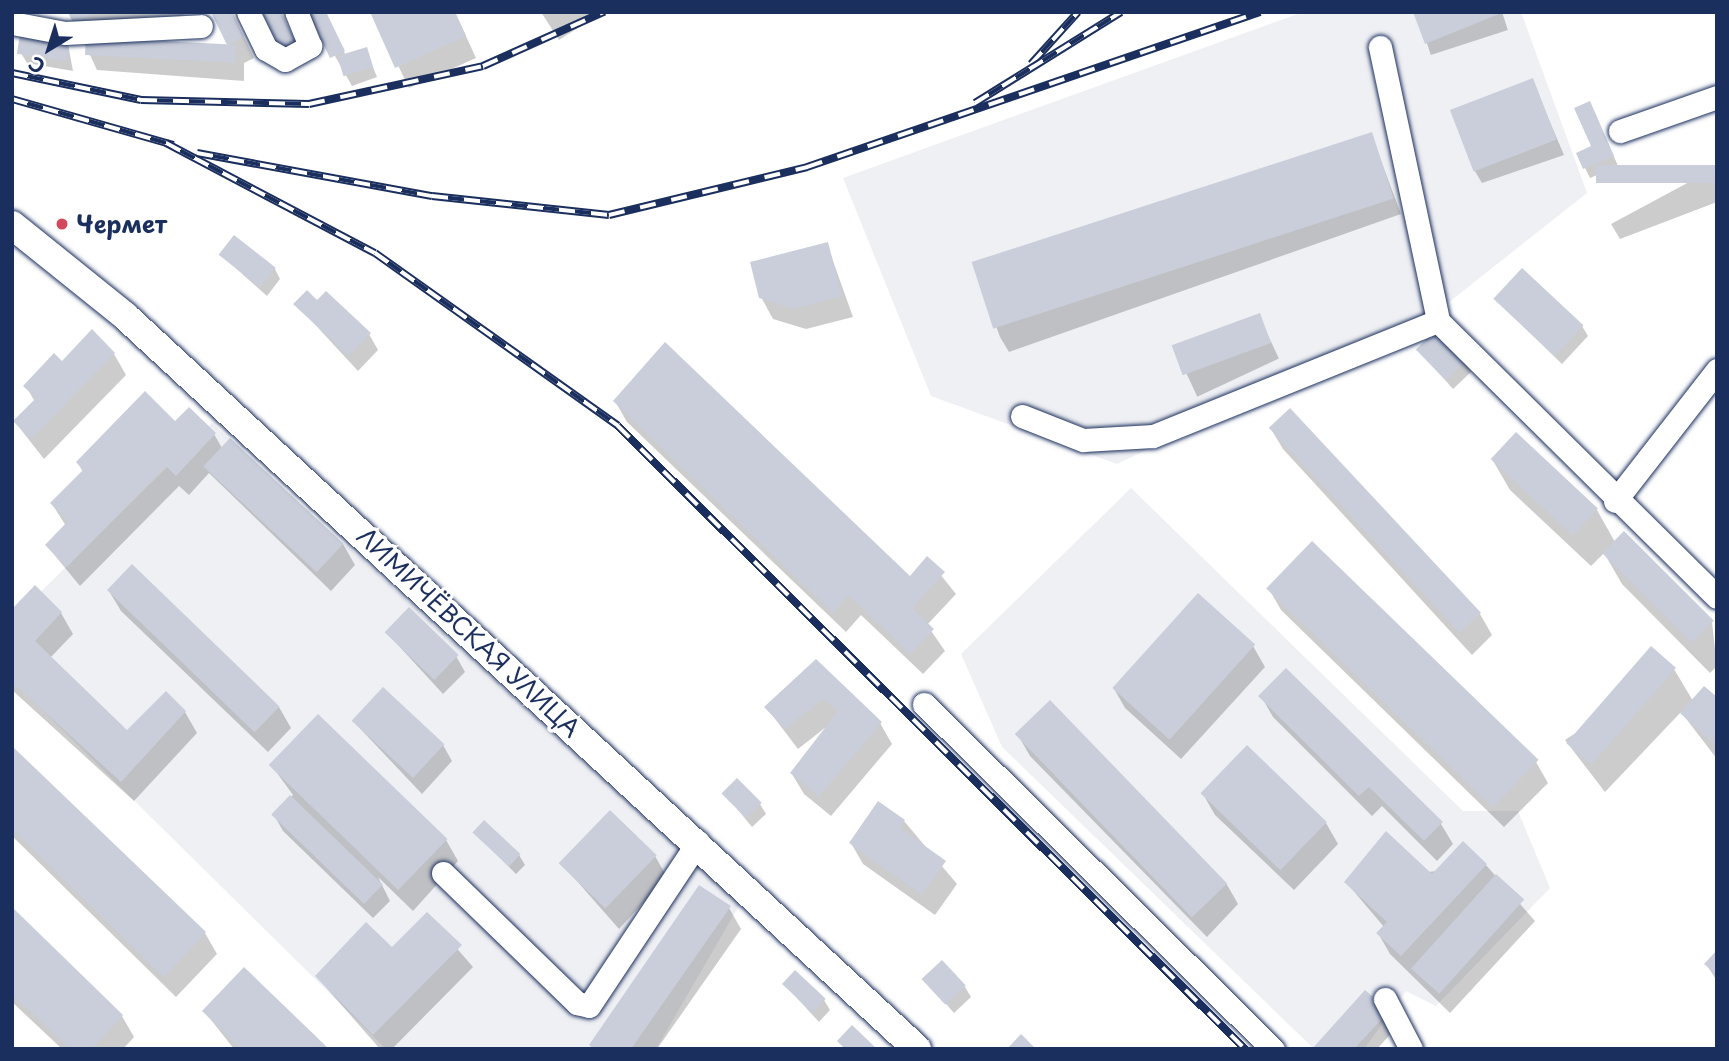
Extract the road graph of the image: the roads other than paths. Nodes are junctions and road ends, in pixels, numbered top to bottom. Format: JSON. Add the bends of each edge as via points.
{"nodes":[{"id":1,"x":39,"y":12,"type":"edge"},
{"id":2,"x":248,"y":12,"type":"edge"},
{"id":3,"x":296,"y":12,"type":"edge"},
{"id":4,"x":15,"y":23,"type":"edge"},
{"id":5,"x":201,"y":26,"type":"dead end"},
{"id":6,"x":1380,"y":47,"type":"dead end"},
{"id":7,"x":1717,"y":97,"type":"edge"},
{"id":8,"x":1619,"y":131,"type":"dead end"},
{"id":9,"x":12,"y":225,"type":"edge"},
{"id":10,"x":1438,"y":321,"type":"junction"},
{"id":11,"x":1717,"y":370,"type":"edge"},
{"id":12,"x":1022,"y":416,"type":"dead end"},
{"id":13,"x":1615,"y":501,"type":"junction"},
{"id":14,"x":1717,"y":597,"type":"edge"},
{"id":15,"x":924,"y":704,"type":"dead end"},
{"id":16,"x":698,"y":842,"type":"junction"},
{"id":17,"x":443,"y":873,"type":"dead end"},
{"id":18,"x":1385,"y":999,"type":"dead end"},
{"id":19,"x":916,"y":1049,"type":"edge"},
{"id":20,"x":1273,"y":1049,"type":"edge"},
{"id":21,"x":1411,"y":1049,"type":"edge"}],
"edges":[{"from":1,"to":4,"type":"lane"},
{"from":2,"to":3,"type":"lane","via":[[267,49],[285,60],[310,46]]},
{"from":4,"to":5,"type":"lane","via":[[65,33]]},
{"from":6,"to":10,"type":"lane"},
{"from":7,"to":8,"type":"lane"},
{"from":9,"to":16,"type":"main road","name":"ЛИМИЧЁВСКАЯ УЛИЦА","via":[[125,316]]},
{"from":10,"to":12,"type":"lane","via":[[1153,436],[1083,440]]},
{"from":10,"to":13,"type":"lane"},
{"from":11,"to":13,"type":"lane"},
{"from":13,"to":14,"type":"lane"},
{"from":15,"to":20,"type":"lane"},
{"from":16,"to":17,"type":"lane","via":[[589,1006],[577,1003]]},
{"from":16,"to":19,"type":"main road","name":"ЛИМИЧЁВСКАЯ УЛИЦА"},
{"from":18,"to":21,"type":"lane"}]}
